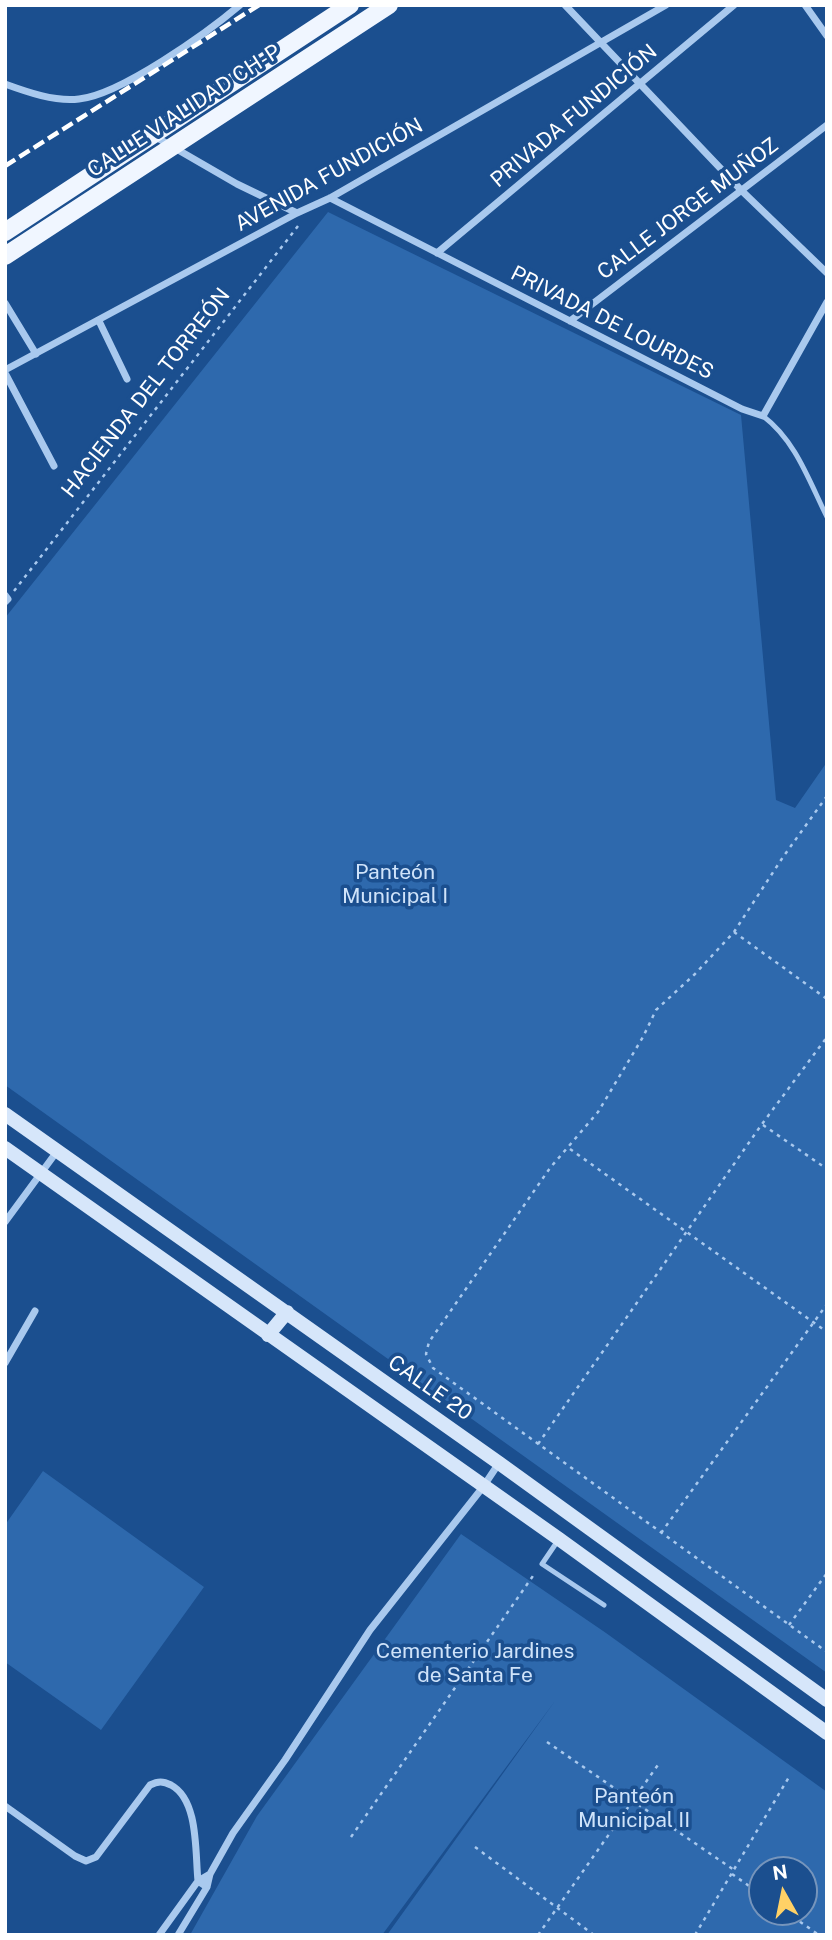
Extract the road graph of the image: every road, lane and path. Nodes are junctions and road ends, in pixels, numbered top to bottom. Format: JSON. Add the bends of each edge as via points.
{"nodes":[{"id":1,"x":240,"y":5,"type":"edge"},
{"id":2,"x":350,"y":5,"type":"edge"},
{"id":3,"x":388,"y":5,"type":"edge"},
{"id":4,"x":565,"y":5,"type":"edge"},
{"id":5,"x":666,"y":5,"type":"edge"},
{"id":6,"x":734,"y":5,"type":"edge"},
{"id":7,"x":805,"y":5,"type":"edge"},
{"id":8,"x":827,"y":36,"type":"edge"},
{"id":9,"x":599,"y":43,"type":"junction"},
{"id":10,"x":5,"y":84,"type":"edge"},
{"id":11,"x":639,"y":84,"type":"junction"},
{"id":12,"x":827,"y":125,"type":"edge"},
{"id":13,"x":153,"y":136,"type":"junction"},
{"id":14,"x":171,"y":147,"type":"junction"},
{"id":15,"x":742,"y":191,"type":"junction"},
{"id":16,"x":330,"y":198,"type":"junction"},
{"id":17,"x":314,"y":205,"type":"junction"},
{"id":18,"x":296,"y":213,"type":"junction"},
{"id":19,"x":5,"y":232,"type":"edge"},
{"id":20,"x":437,"y":253,"type":"junction"},
{"id":21,"x":5,"y":256,"type":"edge"},
{"id":22,"x":827,"y":273,"type":"edge"},
{"id":23,"x":827,"y":302,"type":"edge"},
{"id":24,"x":5,"y":303,"type":"edge"},
{"id":25,"x":99,"y":321,"type":"junction"},
{"id":26,"x":570,"y":321,"type":"junction"},
{"id":27,"x":36,"y":354,"type":"junction"},
{"id":28,"x":5,"y":372,"type":"edge"},
{"id":29,"x":127,"y":379,"type":"dead end"},
{"id":30,"x":763,"y":416,"type":"junction"},
{"id":31,"x":54,"y":466,"type":"dead end"},
{"id":32,"x":827,"y":517,"type":"edge"},
{"id":33,"x":6,"y":599,"type":"edge"},
{"id":34,"x":827,"y":796,"type":"edge"},
{"id":35,"x":734,"y":932,"type":"junction"},
{"id":36,"x":827,"y":999,"type":"edge"},
{"id":37,"x":827,"y":1037,"type":"edge"},
{"id":38,"x":5,"y":1114,"type":"edge"},
{"id":39,"x":762,"y":1124,"type":"junction"},
{"id":40,"x":5,"y":1148,"type":"edge"},
{"id":41,"x":569,"y":1148,"type":"junction"},
{"id":42,"x":59,"y":1150,"type":"junction"},
{"id":43,"x":827,"y":1169,"type":"edge"},
{"id":44,"x":41,"y":1172,"type":"junction"},
{"id":45,"x":5,"y":1222,"type":"edge"},
{"id":46,"x":687,"y":1233,"type":"junction"},
{"id":47,"x":827,"y":1304,"type":"edge"},
{"id":48,"x":35,"y":1311,"type":"dead end"},
{"id":49,"x":286,"y":1312,"type":"junction"},
{"id":50,"x":813,"y":1322,"type":"junction"},
{"id":51,"x":827,"y":1332,"type":"edge"},
{"id":52,"x":268,"y":1335,"type":"junction"},
{"id":53,"x":5,"y":1363,"type":"edge"},
{"id":54,"x":537,"y":1444,"type":"junction"},
{"id":55,"x":499,"y":1463,"type":"junction"},
{"id":56,"x":483,"y":1487,"type":"junction"},
{"id":57,"x":662,"y":1533,"type":"junction"},
{"id":58,"x":559,"y":1539,"type":"junction"},
{"id":59,"x":541,"y":1564,"type":"junction"},
{"id":60,"x":640,"y":1566,"type":"junction"},
{"id":61,"x":827,"y":1573,"type":"edge"},
{"id":62,"x":624,"y":1587,"type":"junction"},
{"id":63,"x":604,"y":1605,"type":"dead end"},
{"id":64,"x":789,"y":1625,"type":"junction"},
{"id":65,"x":827,"y":1652,"type":"edge"},
{"id":66,"x":827,"y":1700,"type":"edge"},
{"id":67,"x":827,"y":1733,"type":"edge"},
{"id":68,"x":547,"y":1742,"type":"dead end"},
{"id":69,"x":660,"y":1762,"type":"dead end"},
{"id":70,"x":789,"y":1777,"type":"dead end"},
{"id":71,"x":633,"y":1801,"type":"junction"},
{"id":72,"x":5,"y":1805,"type":"edge"},
{"id":73,"x":351,"y":1837,"type":"dead end"},
{"id":74,"x":475,"y":1847,"type":"dead end"},
{"id":75,"x":733,"y":1872,"type":"junction"},
{"id":76,"x":209,"y":1874,"type":"junction"},
{"id":77,"x":198,"y":1881,"type":"junction"},
{"id":78,"x":748,"y":1884,"type":"edge"},
{"id":79,"x":207,"y":1887,"type":"junction"},
{"id":80,"x":557,"y":1908,"type":"junction"},
{"id":81,"x":159,"y":1935,"type":"edge"},
{"id":82,"x":178,"y":1935,"type":"edge"},
{"id":83,"x":538,"y":1935,"type":"edge"},
{"id":84,"x":594,"y":1935,"type":"edge"},
{"id":85,"x":695,"y":1935,"type":"edge"}],
"edges":[{"from":1,"to":10,"type":"street","via":[[121,85],[78,99]]},
{"from":2,"to":13,"type":"main road","name":"CALLE VIALIDAD CH-P"},
{"from":3,"to":14,"type":"main road","name":"CALLE VIALIDAD CH-P"},
{"from":4,"to":9,"type":"street"},
{"from":5,"to":9,"type":"street","name":"AVENIDA FUNDICIÓN"},
{"from":6,"to":11,"type":"street","name":"PRIVADA FUNDICIÓN"},
{"from":7,"to":8,"type":"street"},
{"from":9,"to":11,"type":"street"},
{"from":9,"to":16,"type":"street","name":"AVENIDA FUNDICIÓN"},
{"from":11,"to":15,"type":"street"},
{"from":11,"to":20,"type":"street","name":"PRIVADA FUNDICIÓN"},
{"from":12,"to":15,"type":"street","name":"CALLE JORGE MUÑOZ"},
{"from":13,"to":14,"type":"street"},
{"from":13,"to":19,"type":"main road","name":"CALLE VIALIDAD CH-P"},
{"from":14,"to":18,"type":"street"},
{"from":14,"to":21,"type":"main road","name":"CALLE VIALIDAD CH-P"},
{"from":15,"to":22,"type":"street"},
{"from":15,"to":26,"type":"street","name":"CALLE JORGE MUÑOZ"},
{"from":16,"to":17,"type":"street","name":"AVENIDA FUNDICIÓN"},
{"from":16,"to":20,"type":"street","name":"PRIVADA DE LOURDES"},
{"from":17,"to":18,"type":"street","name":"AVENIDA FUNDICIÓN"},
{"from":17,"to":33,"type":"path","name":"HACIENDA DEL TORREÓN"},
{"from":18,"to":25,"type":"street","name":"AVENIDA FUNDICIÓN"},
{"from":20,"to":26,"type":"street","name":"PRIVADA DE LOURDES"},
{"from":23,"to":30,"type":"street"},
{"from":24,"to":27,"type":"street"},
{"from":25,"to":27,"type":"street","name":"AVENIDA FUNDICIÓN"},
{"from":25,"to":29,"type":"street"},
{"from":26,"to":30,"type":"street","name":"PRIVADA DE LOURDES"},
{"from":27,"to":28,"type":"street","name":"AVENIDA FUNDICIÓN"},
{"from":28,"to":31,"type":"street"},
{"from":30,"to":32,"type":"lane","via":[[789,441]]},
{"from":34,"to":35,"type":"path"},
{"from":35,"to":36,"type":"path"},
{"from":35,"to":41,"type":"path","via":[[656,1010],[598,1112]]},
{"from":37,"to":39,"type":"path"},
{"from":38,"to":42,"type":"main road","name":"CALLE 20"},
{"from":39,"to":43,"type":"path"},
{"from":39,"to":46,"type":"path"},
{"from":40,"to":44,"type":"main road"},
{"from":41,"to":46,"type":"path"},
{"from":41,"to":54,"type":"path","via":[[550,1168],[429,1342],[426,1354],[433,1368]]},
{"from":42,"to":44,"type":"street"},
{"from":42,"to":49,"type":"main road","name":"CALLE 20"},
{"from":44,"to":45,"type":"street"},
{"from":44,"to":52,"type":"main road"},
{"from":46,"to":50,"type":"path"},
{"from":46,"to":54,"type":"path"},
{"from":47,"to":50,"type":"path"},
{"from":48,"to":53,"type":"street"},
{"from":49,"to":52,"type":"main road"},
{"from":49,"to":55,"type":"main road","name":"CALLE 20"},
{"from":50,"to":51,"type":"path"},
{"from":50,"to":57,"type":"path"},
{"from":52,"to":56,"type":"main road"},
{"from":54,"to":57,"type":"path"},
{"from":55,"to":56,"type":"street"},
{"from":55,"to":60,"type":"main road","name":"CALLE 20"},
{"from":56,"to":58,"type":"main road"},
{"from":56,"to":76,"type":"street","via":[[370,1630]]},
{"from":57,"to":64,"type":"path"},
{"from":58,"to":59,"type":"lane"},
{"from":58,"to":62,"type":"main road"},
{"from":59,"to":63,"type":"lane"},
{"from":59,"to":73,"type":"path"},
{"from":60,"to":62,"type":"main road"},
{"from":60,"to":66,"type":"main road","name":"CALLE 20"},
{"from":61,"to":64,"type":"path"},
{"from":62,"to":67,"type":"main road"},
{"from":64,"to":65,"type":"path"},
{"from":68,"to":71,"type":"path"},
{"from":69,"to":71,"type":"path"},
{"from":70,"to":75,"type":"path"},
{"from":71,"to":75,"type":"path"},
{"from":71,"to":80,"type":"path"},
{"from":72,"to":77,"type":"street","via":[[86,1861],[96,1857],[145,1791],[156,1782],[165,1782],[177,1788],[192,1817]]},
{"from":74,"to":80,"type":"path"},
{"from":75,"to":78,"type":"path"},
{"from":75,"to":85,"type":"path"},
{"from":76,"to":77,"type":"street"},
{"from":76,"to":79,"type":"street"},
{"from":77,"to":79,"type":"street"},
{"from":77,"to":81,"type":"street"},
{"from":79,"to":82,"type":"street"},
{"from":80,"to":83,"type":"path"},
{"from":80,"to":84,"type":"path"}]}
